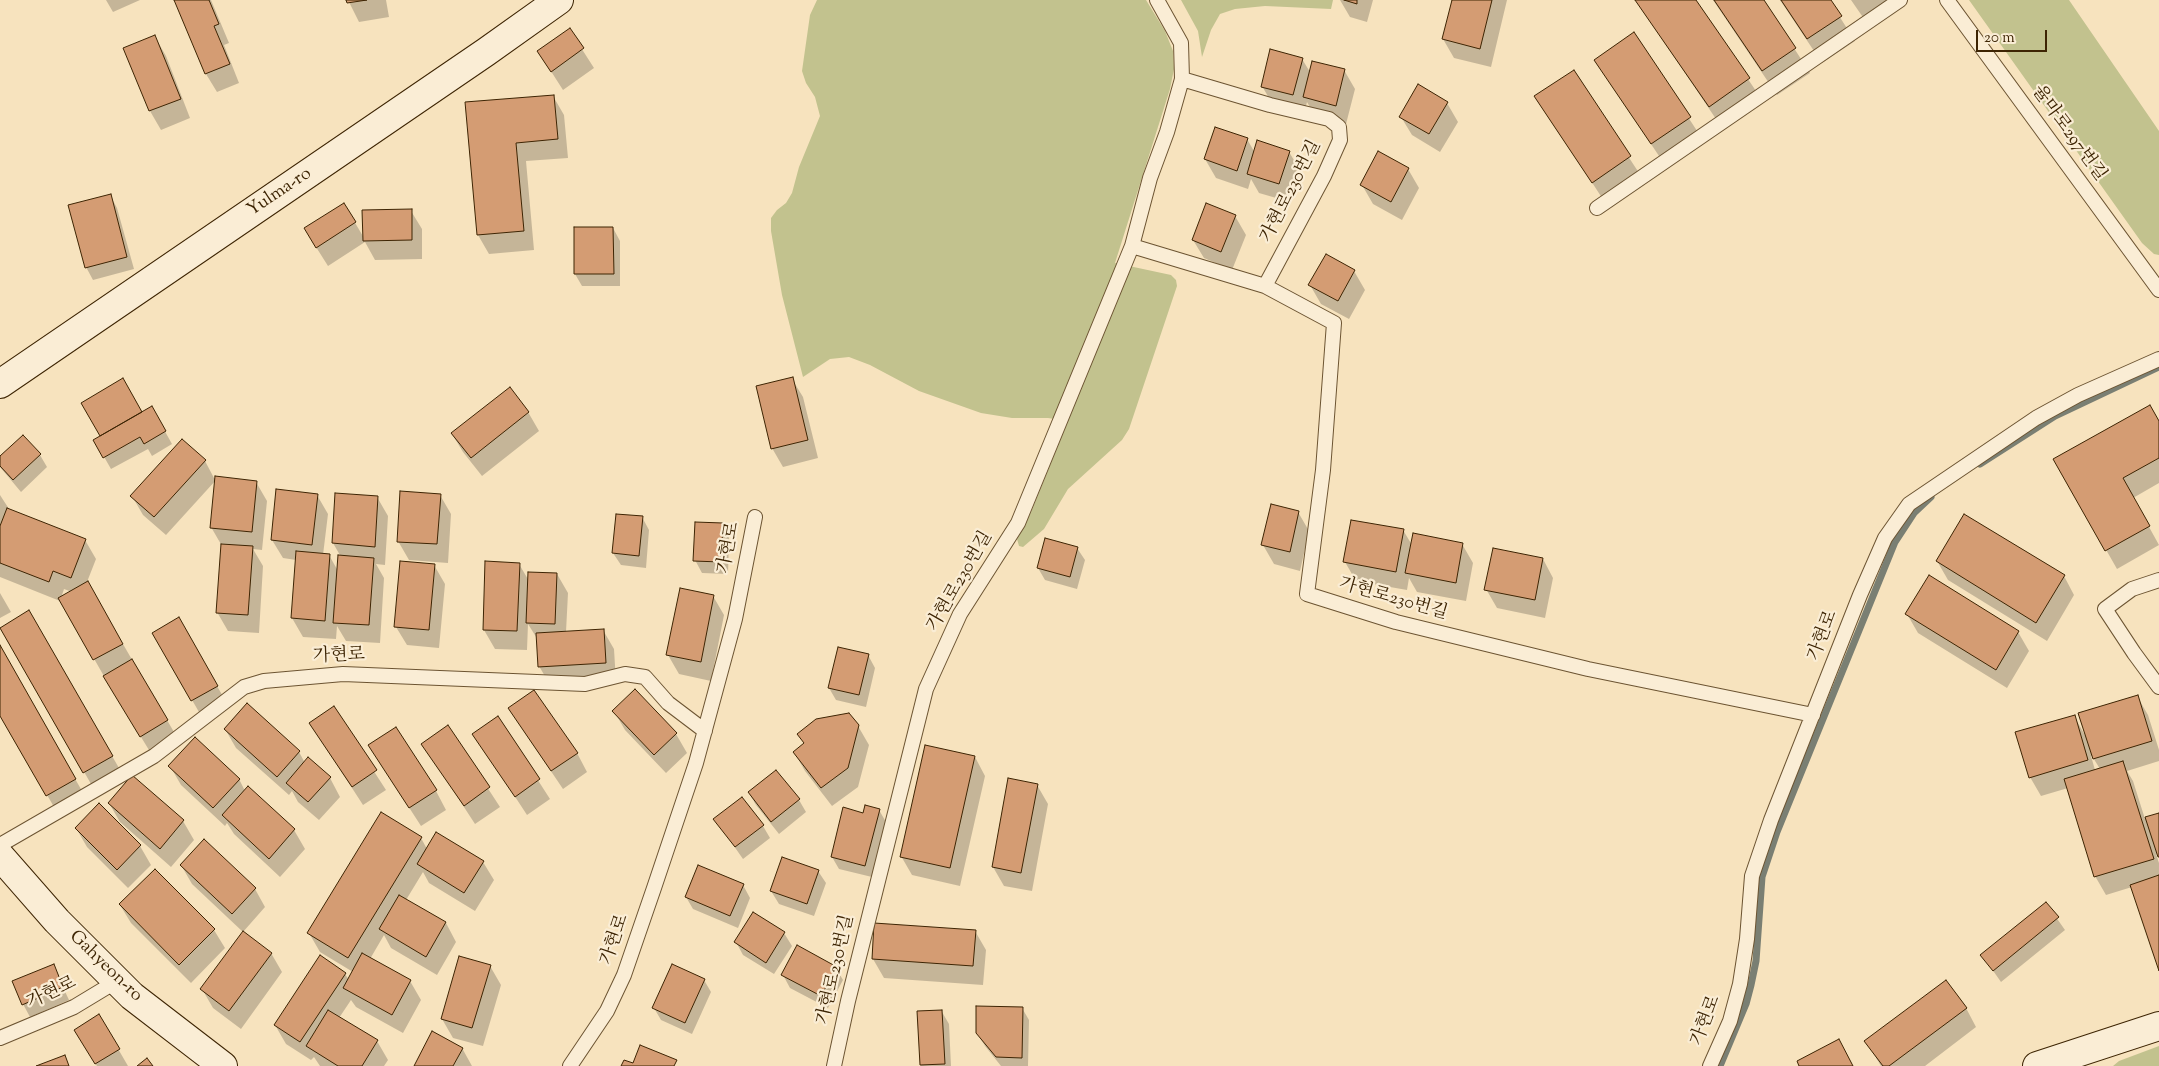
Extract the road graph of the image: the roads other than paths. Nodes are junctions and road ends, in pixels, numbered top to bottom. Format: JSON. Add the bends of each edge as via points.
{"nodes":[{"id":1,"x":559,"y":0,"type":"edge"},
{"id":2,"x":1157,"y":0,"type":"edge"},
{"id":3,"x":1900,"y":0,"type":"edge"},
{"id":4,"x":1947,"y":0,"type":"edge"},
{"id":5,"x":1182,"y":79,"type":"junction"},
{"id":6,"x":1597,"y":208,"type":"dead end"},
{"id":7,"x":1132,"y":246,"type":"junction"},
{"id":8,"x":1265,"y":286,"type":"junction"},
{"id":9,"x":2159,"y":290,"type":"edge"},
{"id":10,"x":2159,"y":359,"type":"edge"},
{"id":11,"x":0,"y":384,"type":"edge"},
{"id":12,"x":755,"y":517,"type":"dead end"},
{"id":13,"x":2159,"y":580,"type":"edge"},
{"id":14,"x":2159,"y":688,"type":"edge"},
{"id":15,"x":1813,"y":714,"type":"junction"},
{"id":16,"x":705,"y":731,"type":"junction"},
{"id":17,"x":0,"y":845,"type":"edge"},
{"id":18,"x":0,"y":856,"type":"edge"},
{"id":19,"x":117,"y":981,"type":"junction"},
{"id":20,"x":2159,"y":1026,"type":"edge"},
{"id":21,"x":0,"y":1038,"type":"edge"},
{"id":22,"x":223,"y":1066,"type":"edge"},
{"id":23,"x":570,"y":1066,"type":"edge"},
{"id":24,"x":834,"y":1066,"type":"edge"},
{"id":25,"x":1710,"y":1066,"type":"edge"},
{"id":26,"x":2037,"y":1066,"type":"edge"}],
"edges":[{"from":1,"to":11,"type":"street","name":"Yulma-ro"},
{"from":2,"to":5,"type":"lane","name":"가현로230번길","via":[[1181,43]]},
{"from":3,"to":6,"type":"lane"},
{"from":4,"to":9,"type":"lane","name":"율마로297번길"},
{"from":5,"to":7,"type":"lane","name":"가현로230번길"},
{"from":5,"to":8,"type":"lane","name":"가현로230번길","via":[[1329,119],[1339,127],[1340,140],[1324,176]]},
{"from":7,"to":8,"type":"lane","name":"가현로230번길"},
{"from":7,"to":24,"type":"lane","name":"가현로230번길","via":[[1018,522],[960,614],[926,689]]},
{"from":8,"to":15,"type":"lane","name":"가현로230번길","via":[[1334,323],[1324,470],[1307,594],[1396,622],[1588,669]]},
{"from":10,"to":15,"type":"lane","name":"가현로","via":[[2078,395],[2036,418],[1909,504],[1885,538]]},
{"from":12,"to":16,"type":"lane","name":"가현로","via":[[736,619]]},
{"from":13,"to":14,"type":"lane","via":[[2132,590],[2105,608]]},
{"from":15,"to":25,"type":"lane","name":"가현로","via":[[1752,876],[1748,939],[1740,984],[1730,1021]]},
{"from":16,"to":17,"type":"lane","name":"가현로","via":[[668,703],[645,677],[624,674],[585,684],[342,674],[264,681],[244,687],[154,756]]},
{"from":16,"to":23,"type":"lane","name":"가현로","via":[[624,975],[607,1011]]},
{"from":18,"to":19,"type":"street","name":"Gahyeon-ro","via":[[57,921]]},
{"from":19,"to":21,"type":"lane","name":"가현로","via":[[74,1007]]},
{"from":19,"to":22,"type":"street","name":"Gahyeon-ro"},
{"from":20,"to":26,"type":"street"}]}
